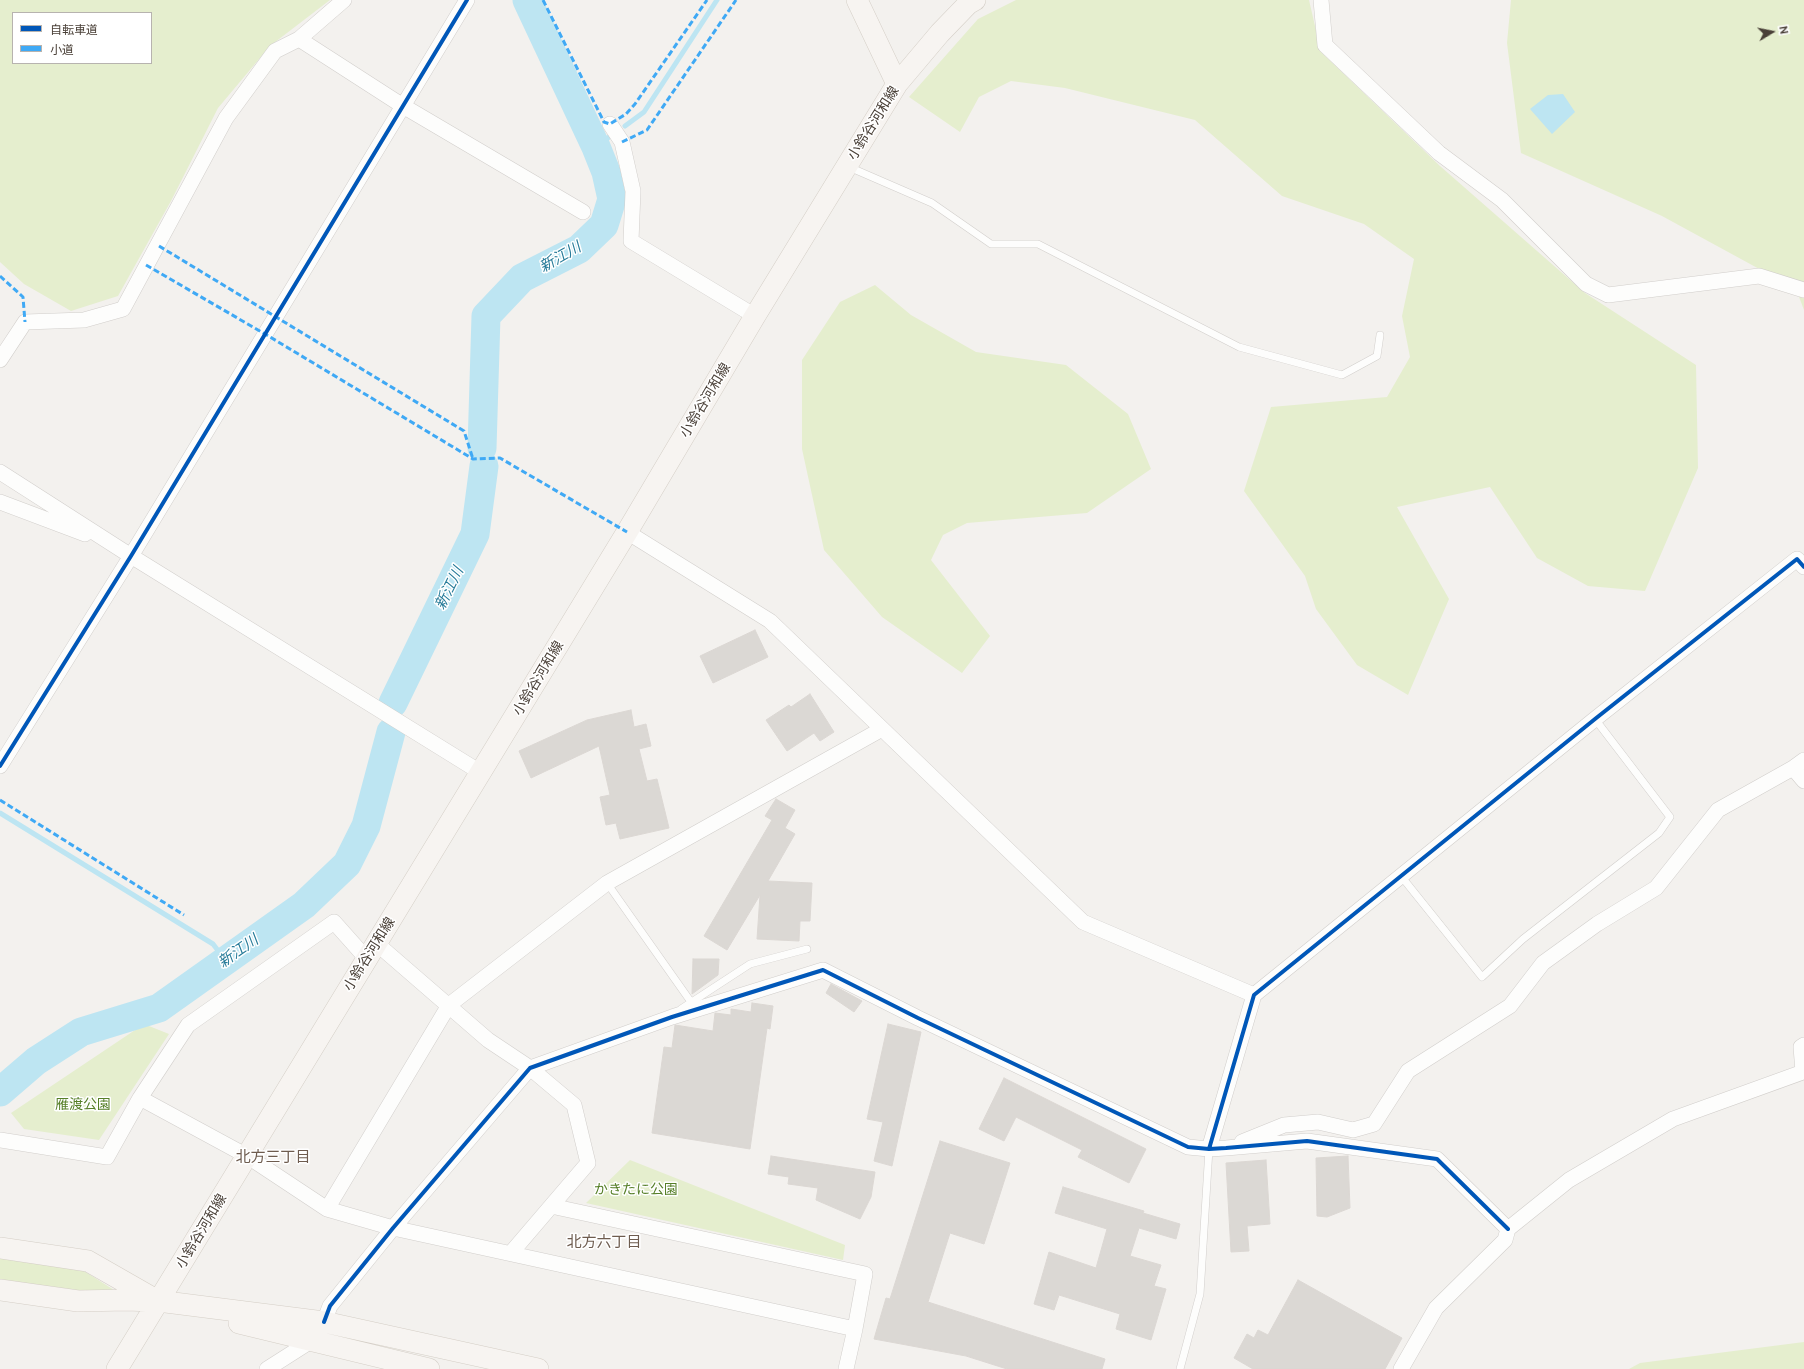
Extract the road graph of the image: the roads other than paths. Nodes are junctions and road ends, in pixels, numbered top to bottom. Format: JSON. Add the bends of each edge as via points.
{"nodes":[{"id":1,"x":344,"y":0,"type":"edge"},
{"id":2,"x":467,"y":0,"type":"edge"},
{"id":3,"x":857,"y":0,"type":"edge"},
{"id":4,"x":975,"y":0,"type":"edge"},
{"id":5,"x":1321,"y":0,"type":"edge"},
{"id":6,"x":299,"y":39,"type":"junction"},
{"id":7,"x":897,"y":84,"type":"junction"},
{"id":8,"x":403,"y":106,"type":"junction"},
{"id":9,"x":610,"y":124,"type":"dead end"},
{"id":10,"x":847,"y":167,"type":"junction"},
{"id":11,"x":583,"y":212,"type":"dead end"},
{"id":12,"x":1804,"y":290,"type":"edge"},
{"id":13,"x":755,"y":316,"type":"junction"},
{"id":14,"x":1380,"y":336,"type":"dead end"},
{"id":15,"x":0,"y":360,"type":"edge"},
{"id":16,"x":0,"y":472,"type":"edge"},
{"id":17,"x":0,"y":502,"type":"edge"},
{"id":18,"x":627,"y":532,"type":"junction"},
{"id":19,"x":114,"y":545,"type":"junction"},
{"id":20,"x":131,"y":556,"type":"junction"},
{"id":21,"x":1804,"y":567,"type":"edge"},
{"id":22,"x":1595,"y":719,"type":"junction"},
{"id":23,"x":882,"y":729,"type":"junction"},
{"id":24,"x":1799,"y":764,"type":"edge"},
{"id":25,"x":0,"y":766,"type":"edge"},
{"id":26,"x":480,"y":772,"type":"junction"},
{"id":27,"x":1804,"y":781,"type":"edge"},
{"id":28,"x":1401,"y":876,"type":"junction"},
{"id":29,"x":607,"y":883,"type":"junction"},
{"id":30,"x":371,"y":950,"type":"junction"},
{"id":31,"x":807,"y":950,"type":"dead end"},
{"id":32,"x":1254,"y":995,"type":"junction"},
{"id":33,"x":690,"y":1002,"type":"junction"},
{"id":34,"x":449,"y":1005,"type":"junction"},
{"id":35,"x":672,"y":1017,"type":"junction"},
{"id":36,"x":1804,"y":1045,"type":"edge"},
{"id":37,"x":530,"y":1068,"type":"junction"},
{"id":38,"x":140,"y":1098,"type":"junction"},
{"id":39,"x":0,"y":1140,"type":"edge"},
{"id":40,"x":1226,"y":1148,"type":"junction"},
{"id":41,"x":1209,"y":1149,"type":"junction"},
{"id":42,"x":247,"y":1156,"type":"junction"},
{"id":43,"x":551,"y":1206,"type":"junction"},
{"id":44,"x":327,"y":1209,"type":"junction"},
{"id":45,"x":393,"y":1228,"type":"junction"},
{"id":46,"x":1508,"y":1229,"type":"junction"},
{"id":47,"x":0,"y":1248,"type":"edge"},
{"id":48,"x":511,"y":1253,"type":"junction"},
{"id":49,"x":0,"y":1290,"type":"edge"},
{"id":50,"x":158,"y":1301,"type":"junction"},
{"id":51,"x":324,"y":1322,"type":"junction"},
{"id":52,"x":855,"y":1329,"type":"junction"},
{"id":53,"x":311,"y":1341,"type":"junction"},
{"id":54,"x":392,"y":1365,"type":"edge"},
{"id":55,"x":117,"y":1369,"type":"edge"},
{"id":56,"x":267,"y":1369,"type":"edge"},
{"id":57,"x":429,"y":1369,"type":"edge"},
{"id":58,"x":538,"y":1369,"type":"edge"},
{"id":59,"x":846,"y":1369,"type":"edge"},
{"id":60,"x":1180,"y":1369,"type":"edge"},
{"id":61,"x":1401,"y":1369,"type":"edge"}],
"edges":[{"from":1,"to":6,"type":"street"},
{"from":2,"to":8,"type":"street"},
{"from":3,"to":7,"type":"main road"},
{"from":4,"to":7,"type":"main road","name":"小鈴谷河和線","via":[[940,33]]},
{"from":5,"to":12,"type":"street","via":[[1326,45],[1439,153],[1502,200],[1586,284],[1608,295],[1759,276]]},
{"from":6,"to":8,"type":"street"},
{"from":6,"to":15,"type":"street","via":[[275,51],[226,118],[123,309],[84,320],[25,322]]},
{"from":7,"to":10,"type":"main road","name":"小鈴谷河和線"},
{"from":8,"to":11,"type":"street"},
{"from":8,"to":20,"type":"street"},
{"from":9,"to":13,"type":"street","via":[[622,142],[633,191],[630,241]]},
{"from":10,"to":13,"type":"main road","name":"小鈴谷河和線"},
{"from":10,"to":14,"type":"lane","via":[[932,203],[991,244],[1038,244],[1239,347],[1342,374],[1377,356]]},
{"from":13,"to":18,"type":"main road","name":"小鈴谷河和線"},
{"from":16,"to":19,"type":"street"},
{"from":17,"to":19,"type":"street"},
{"from":18,"to":23,"type":"street","via":[[770,622]]},
{"from":18,"to":26,"type":"main road","name":"小鈴谷河和線"},
{"from":19,"to":20,"type":"street"},
{"from":20,"to":25,"type":"street"},
{"from":20,"to":26,"type":"street"},
{"from":21,"to":22,"type":"street","via":[[1797,559]]},
{"from":22,"to":28,"type":"street"},
{"from":22,"to":28,"type":"lane","via":[[1670,817],[1659,833],[1523,939],[1482,977]]},
{"from":23,"to":29,"type":"street"},
{"from":23,"to":32,"type":"street","via":[[1083,922]]},
{"from":24,"to":27,"type":"street"},
{"from":24,"to":40,"type":"street","via":[[1718,810],[1656,888],[1597,924],[1544,963],[1510,1006],[1408,1071],[1374,1124],[1353,1130],[1318,1122],[1284,1125]]},
{"from":26,"to":30,"type":"main road","name":"小鈴谷河和線"},
{"from":28,"to":32,"type":"street"},
{"from":29,"to":33,"type":"lane"},
{"from":29,"to":34,"type":"street"},
{"from":30,"to":34,"type":"street"},
{"from":30,"to":38,"type":"street","via":[[334,922],[188,1025]]},
{"from":30,"to":42,"type":"main road","name":"小鈴谷河和線"},
{"from":31,"to":33,"type":"lane","via":[[750,964]]},
{"from":32,"to":41,"type":"street"},
{"from":33,"to":35,"type":"lane"},
{"from":34,"to":37,"type":"street","via":[[488,1040]]},
{"from":34,"to":44,"type":"street"},
{"from":35,"to":37,"type":"street"},
{"from":35,"to":41,"type":"street","via":[[823,970],[1188,1146]]},
{"from":36,"to":46,"type":"street","via":[[1801,1047],[1803,1072],[1673,1119],[1569,1180]]},
{"from":37,"to":43,"type":"street","via":[[574,1105],[588,1163]]},
{"from":37,"to":45,"type":"street"},
{"from":38,"to":39,"type":"street","via":[[107,1157]]},
{"from":38,"to":42,"type":"street"},
{"from":40,"to":41,"type":"street"},
{"from":40,"to":46,"type":"street","via":[[1307,1141],[1436,1159]]},
{"from":41,"to":60,"type":"lane","via":[[1200,1294]]},
{"from":42,"to":44,"type":"street"},
{"from":42,"to":50,"type":"main road","name":"小鈴谷河和線"},
{"from":43,"to":48,"type":"street"},
{"from":43,"to":52,"type":"street","via":[[865,1274]]},
{"from":44,"to":45,"type":"street"},
{"from":45,"to":48,"type":"street"},
{"from":45,"to":51,"type":"street","via":[[330,1306]]},
{"from":46,"to":61,"type":"street","via":[[1505,1240],[1436,1308]]},
{"from":47,"to":50,"type":"main road","via":[[88,1261]]},
{"from":48,"to":52,"type":"street"},
{"from":49,"to":50,"type":"main road","via":[[78,1301]]},
{"from":50,"to":51,"type":"main road"},
{"from":50,"to":53,"type":"main road"},
{"from":50,"to":55,"type":"main road","name":"小鈴谷河和線"},
{"from":51,"to":58,"type":"main road"},
{"from":52,"to":59,"type":"street"},
{"from":53,"to":54,"type":"main road"},
{"from":53,"to":56,"type":"street"},
{"from":54,"to":57,"type":"main road"}]}
